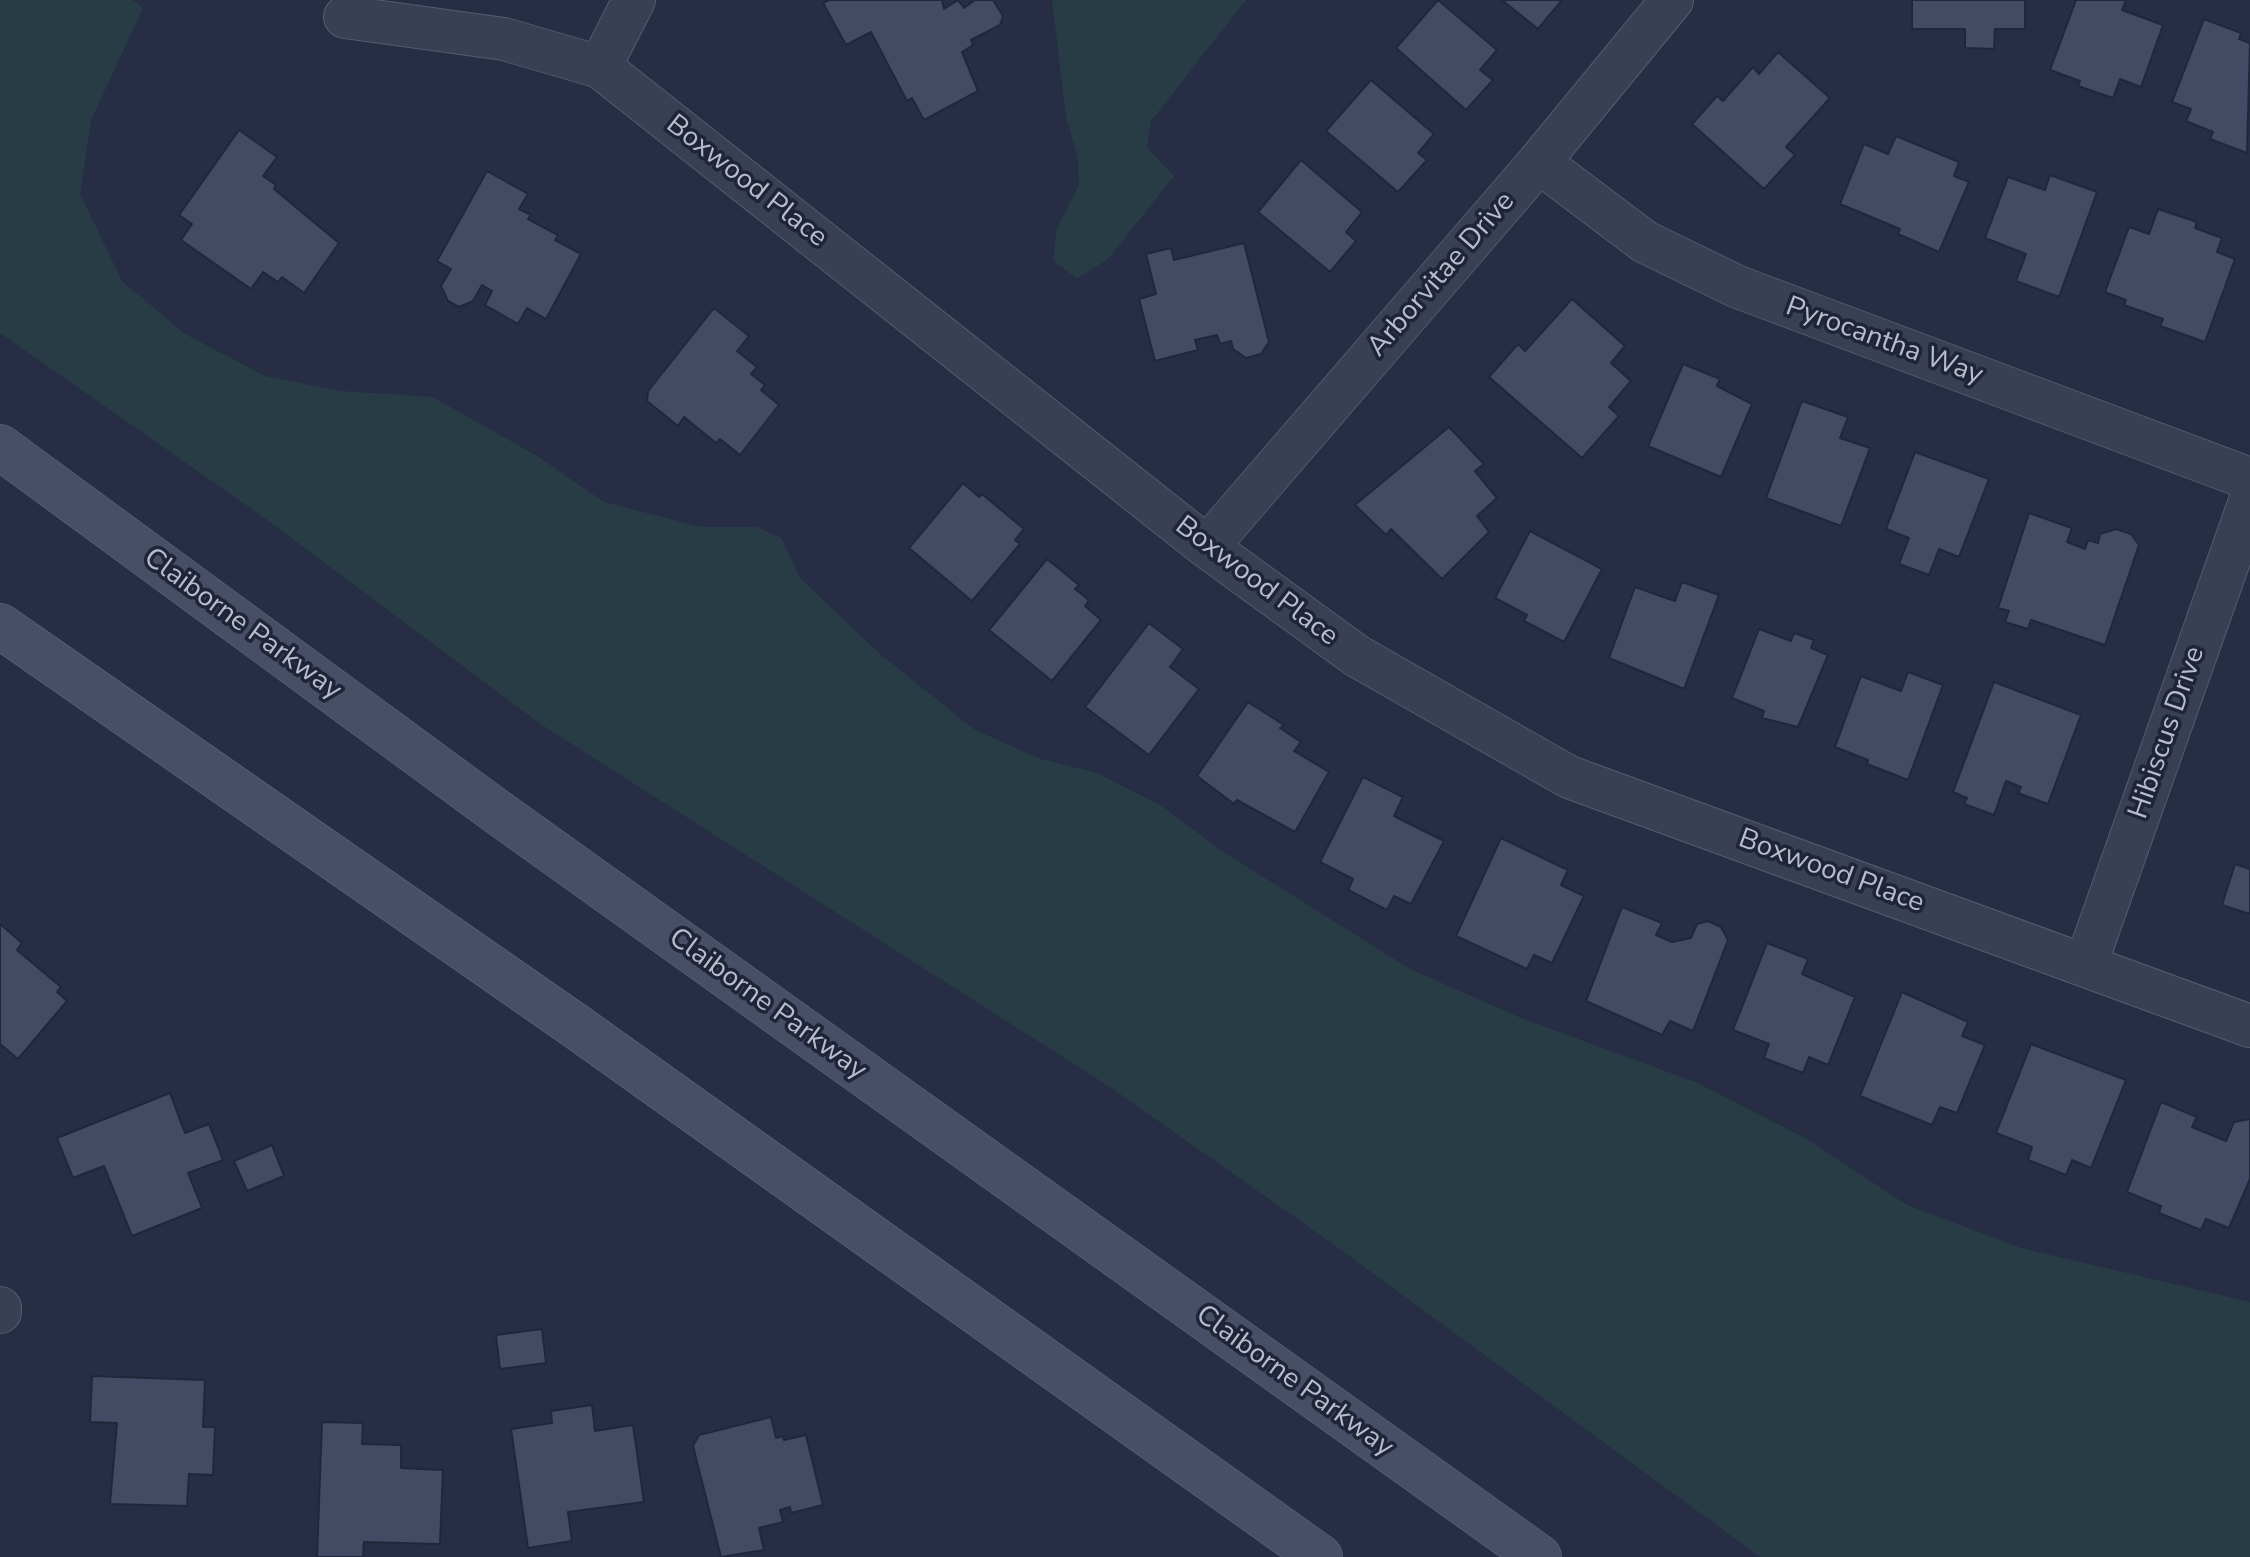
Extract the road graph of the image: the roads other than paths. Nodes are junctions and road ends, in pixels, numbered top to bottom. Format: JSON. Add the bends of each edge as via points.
{"nodes":[{"id":1,"x":634,"y":0,"type":"edge"},
{"id":2,"x":1672,"y":0,"type":"edge"},
{"id":3,"x":345,"y":17,"type":"dead end"},
{"id":4,"x":600,"y":67,"type":"junction"},
{"id":5,"x":1539,"y":162,"type":"junction"},
{"id":6,"x":0,"y":447,"type":"edge"},
{"id":7,"x":2250,"y":479,"type":"edge"},
{"id":8,"x":2250,"y":501,"type":"edge"},
{"id":9,"x":1207,"y":547,"type":"junction"},
{"id":10,"x":0,"y":626,"type":"edge"},
{"id":11,"x":2086,"y":964,"type":"junction"},
{"id":12,"x":2250,"y":1026,"type":"edge"},
{"id":13,"x":1320,"y":1557,"type":"edge"},
{"id":14,"x":1539,"y":1557,"type":"edge"}],
"edges":[{"from":1,"to":4,"type":"street"},
{"from":2,"to":5,"type":"street","name":"Arborvitae Drive"},
{"from":3,"to":4,"type":"street","name":"Boxwood Place","via":[[504,39]]},
{"from":4,"to":9,"type":"street","name":"Boxwood Place"},
{"from":5,"to":7,"type":"street","name":"Pyrocantha Way","via":[[1645,242],[1738,287]]},
{"from":5,"to":9,"type":"street","name":"Arborvitae Drive"},
{"from":6,"to":14,"type":"main road","name":"Claiborne Parkway","via":[[496,811]]},
{"from":8,"to":11,"type":"street","name":"Hibiscus Drive"},
{"from":9,"to":11,"type":"street","name":"Boxwood Place","via":[[1357,656],[1569,777]]},
{"from":10,"to":13,"type":"main road","via":[[577,1027]]},
{"from":11,"to":12,"type":"street","name":"Boxwood Place"}]}
